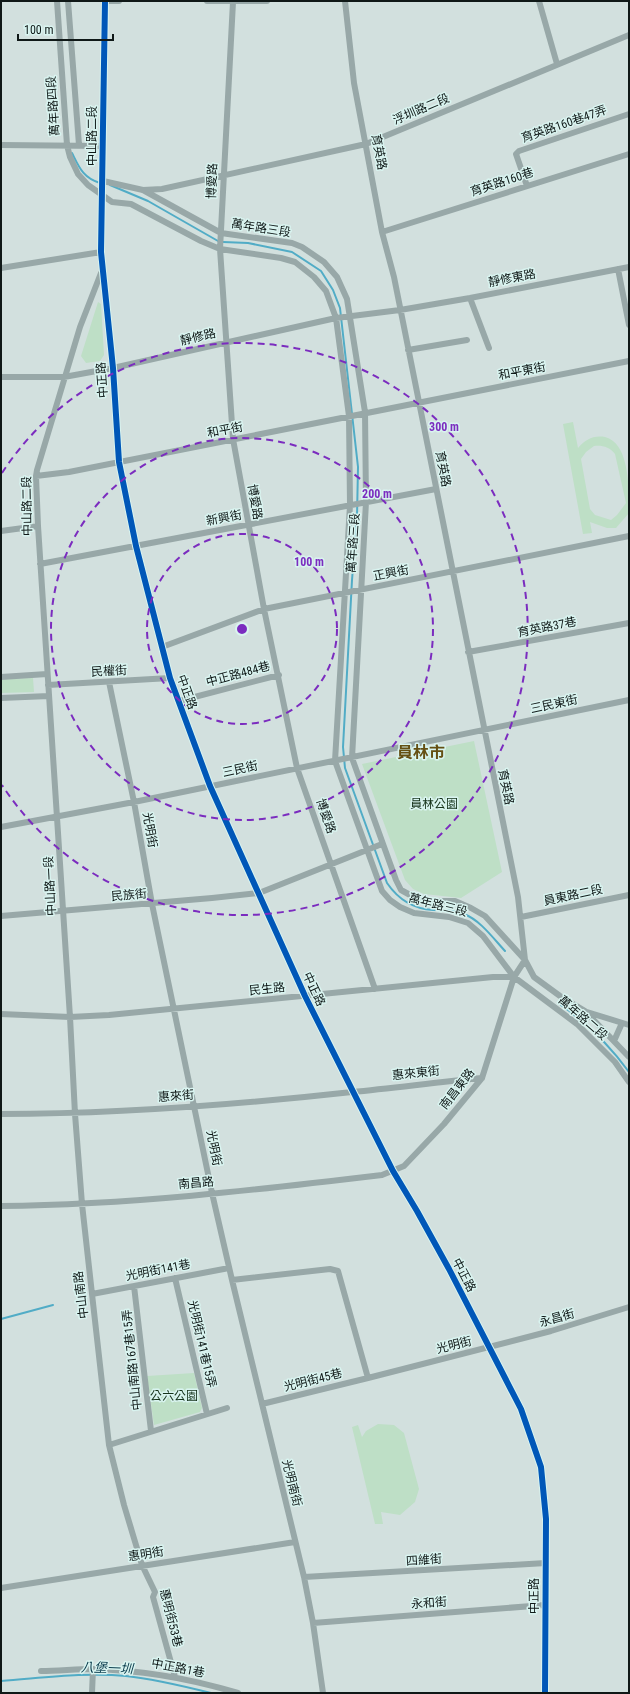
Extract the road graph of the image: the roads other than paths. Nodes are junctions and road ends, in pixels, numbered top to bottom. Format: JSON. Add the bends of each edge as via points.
{"nodes":[{"id":1,"x":57,"y":1,"type":"edge"},
{"id":2,"x":68,"y":1,"type":"edge"},
{"id":3,"x":105,"y":1,"type":"edge"},
{"id":4,"x":119,"y":1,"type":"edge"},
{"id":5,"x":207,"y":1,"type":"edge"},
{"id":6,"x":267,"y":1,"type":"edge"},
{"id":7,"x":345,"y":1,"type":"edge"},
{"id":8,"x":539,"y":1,"type":"edge"},
{"id":9,"x":233,"y":2,"type":"edge"},
{"id":10,"x":629,"y":35,"type":"edge"},
{"id":11,"x":557,"y":64,"type":"junction"},
{"id":12,"x":629,"y":114,"type":"edge"},
{"id":13,"x":366,"y":144,"type":"junction"},
{"id":14,"x":1,"y":145,"type":"edge"},
{"id":15,"x":67,"y":145,"type":"junction"},
{"id":16,"x":79,"y":145,"type":"junction"},
{"id":17,"x":102,"y":146,"type":"junction"},
{"id":18,"x":629,"y":154,"type":"edge"},
{"id":19,"x":224,"y":176,"type":"junction"},
{"id":20,"x":103,"y":181,"type":"junction"},
{"id":21,"x":528,"y":186,"type":"junction"},
{"id":22,"x":143,"y":190,"type":"junction"},
{"id":23,"x":102,"y":195,"type":"junction"},
{"id":24,"x":382,"y":232,"type":"junction"},
{"id":25,"x":221,"y":233,"type":"junction"},
{"id":26,"x":220,"y":249,"type":"junction"},
{"id":27,"x":101,"y":252,"type":"junction"},
{"id":28,"x":629,"y":267,"type":"edge"},
{"id":29,"x":1,"y":268,"type":"edge"},
{"id":30,"x":618,"y":269,"type":"junction"},
{"id":31,"x":102,"y":271,"type":"junction"},
{"id":32,"x":470,"y":298,"type":"junction"},
{"id":33,"x":400,"y":310,"type":"junction"},
{"id":34,"x":350,"y":317,"type":"junction"},
{"id":35,"x":336,"y":318,"type":"junction"},
{"id":36,"x":629,"y":325,"type":"edge"},
{"id":37,"x":467,"y":340,"type":"dead end"},
{"id":38,"x":226,"y":342,"type":"junction"},
{"id":39,"x":489,"y":348,"type":"dead end"},
{"id":40,"x":408,"y":350,"type":"junction"},
{"id":41,"x":629,"y":361,"type":"edge"},
{"id":42,"x":113,"y":368,"type":"junction"},
{"id":43,"x":64,"y":376,"type":"junction"},
{"id":44,"x":1,"y":377,"type":"edge"},
{"id":45,"x":419,"y":402,"type":"junction"},
{"id":46,"x":365,"y":412,"type":"junction"},
{"id":47,"x":349,"y":416,"type":"junction"},
{"id":48,"x":233,"y":439,"type":"junction"},
{"id":49,"x":119,"y":462,"type":"junction"},
{"id":50,"x":36,"y":476,"type":"junction"},
{"id":51,"x":436,"y":489,"type":"junction"},
{"id":52,"x":366,"y":502,"type":"junction"},
{"id":53,"x":350,"y":505,"type":"junction"},
{"id":54,"x":247,"y":525,"type":"junction"},
{"id":55,"x":38,"y":526,"type":"junction"},
{"id":56,"x":1,"y":531,"type":"edge"},
{"id":57,"x":629,"y":536,"type":"edge"},
{"id":58,"x":136,"y":546,"type":"junction"},
{"id":59,"x":40,"y":564,"type":"junction"},
{"id":60,"x":452,"y":572,"type":"junction"},
{"id":61,"x":361,"y":590,"type":"junction"},
{"id":62,"x":345,"y":592,"type":"junction"},
{"id":63,"x":264,"y":609,"type":"junction"},
{"id":64,"x":629,"y":623,"type":"edge"},
{"id":65,"x":162,"y":647,"type":"junction"},
{"id":66,"x":468,"y":652,"type":"junction"},
{"id":67,"x":48,"y":674,"type":"junction"},
{"id":68,"x":279,"y":675,"type":"junction"},
{"id":69,"x":1,"y":676,"type":"edge"},
{"id":70,"x":170,"y":678,"type":"junction"},
{"id":71,"x":109,"y":682,"type":"junction"},
{"id":72,"x":48,"y":685,"type":"junction"},
{"id":73,"x":49,"y":696,"type":"junction"},
{"id":74,"x":1,"y":698,"type":"edge"},
{"id":75,"x":629,"y":700,"type":"edge"},
{"id":76,"x":179,"y":701,"type":"junction"},
{"id":77,"x":484,"y":730,"type":"junction"},
{"id":78,"x":352,"y":758,"type":"junction"},
{"id":79,"x":335,"y":761,"type":"junction"},
{"id":80,"x":297,"y":768,"type":"junction"},
{"id":81,"x":210,"y":786,"type":"junction"},
{"id":82,"x":134,"y":802,"type":"junction"},
{"id":83,"x":57,"y":815,"type":"junction"},
{"id":84,"x":1,"y":827,"type":"edge"},
{"id":85,"x":382,"y":844,"type":"junction"},
{"id":86,"x":367,"y":850,"type":"junction"},
{"id":87,"x":331,"y":864,"type":"junction"},
{"id":88,"x":259,"y":893,"type":"junction"},
{"id":89,"x":629,"y":894,"type":"edge"},
{"id":90,"x":152,"y":904,"type":"junction"},
{"id":91,"x":63,"y":912,"type":"junction"},
{"id":92,"x":1,"y":916,"type":"edge"},
{"id":93,"x":521,"y":917,"type":"junction"},
{"id":94,"x":525,"y":960,"type":"junction"},
{"id":95,"x":514,"y":977,"type":"junction"},
{"id":96,"x":375,"y":989,"type":"junction"},
{"id":97,"x":304,"y":996,"type":"junction"},
{"id":98,"x":175,"y":1010,"type":"junction"},
{"id":99,"x":586,"y":1011,"type":"junction"},
{"id":100,"x":1,"y":1014,"type":"edge"},
{"id":101,"x":70,"y":1017,"type":"junction"},
{"id":102,"x":622,"y":1023,"type":"junction"},
{"id":103,"x":629,"y":1025,"type":"edge"},
{"id":104,"x":614,"y":1041,"type":"junction"},
{"id":105,"x":629,"y":1057,"type":"edge"},
{"id":106,"x":482,"y":1078,"type":"junction"},
{"id":107,"x":629,"y":1082,"type":"edge"},
{"id":108,"x":353,"y":1092,"type":"junction"},
{"id":109,"x":195,"y":1106,"type":"junction"},
{"id":110,"x":1,"y":1114,"type":"edge"},
{"id":111,"x":75,"y":1114,"type":"junction"},
{"id":112,"x":393,"y":1172,"type":"junction"},
{"id":113,"x":212,"y":1193,"type":"junction"},
{"id":114,"x":82,"y":1204,"type":"junction"},
{"id":115,"x":1,"y":1206,"type":"edge"},
{"id":116,"x":229,"y":1268,"type":"junction"},
{"id":117,"x":176,"y":1278,"type":"junction"},
{"id":118,"x":232,"y":1280,"type":"junction"},
{"id":119,"x":134,"y":1286,"type":"junction"},
{"id":120,"x":92,"y":1294,"type":"junction"},
{"id":121,"x":629,"y":1307,"type":"edge"},
{"id":122,"x":489,"y":1347,"type":"junction"},
{"id":123,"x":368,"y":1378,"type":"junction"},
{"id":124,"x":262,"y":1404,"type":"junction"},
{"id":125,"x":227,"y":1408,"type":"dead end"},
{"id":126,"x":207,"y":1414,"type":"junction"},
{"id":127,"x":151,"y":1431,"type":"junction"},
{"id":128,"x":109,"y":1445,"type":"junction"},
{"id":129,"x":295,"y":1542,"type":"junction"},
{"id":130,"x":546,"y":1563,"type":"junction"},
{"id":131,"x":142,"y":1565,"type":"junction"},
{"id":132,"x":304,"y":1577,"type":"junction"},
{"id":133,"x":1,"y":1588,"type":"edge"},
{"id":134,"x":546,"y":1606,"type":"junction"},
{"id":135,"x":313,"y":1623,"type":"junction"},
{"id":136,"x":92,"y":1670,"type":"junction"},
{"id":137,"x":41,"y":1671,"type":"dead end"},
{"id":138,"x":175,"y":1677,"type":"junction"},
{"id":139,"x":92,"y":1693,"type":"edge"},
{"id":140,"x":238,"y":1693,"type":"edge"},
{"id":141,"x":323,"y":1693,"type":"edge"},
{"id":142,"x":545,"y":1693,"type":"edge"}],
"edges":[{"from":1,"to":15,"type":"street","name":"萬年路四段"},
{"from":2,"to":16,"type":"street","name":"萬年路四段"},
{"from":3,"to":4,"type":"street"},
{"from":3,"to":17,"type":"street","name":"中山路二段"},
{"from":5,"to":9,"type":"street"},
{"from":6,"to":9,"type":"street"},
{"from":7,"to":13,"type":"street","name":"育英路","via":[[354,83]]},
{"from":8,"to":11,"type":"street"},
{"from":9,"to":19,"type":"street","name":"博愛路"},
{"from":10,"to":11,"type":"street","name":"浮圳路二段"},
{"from":11,"to":13,"type":"street","name":"浮圳路二段"},
{"from":12,"to":21,"type":"street","name":"育英路160巷47弄","via":[[519,151],[516,154]]},
{"from":13,"to":19,"type":"street","name":"浮圳路二段"},
{"from":13,"to":24,"type":"street","name":"育英路"},
{"from":14,"to":15,"type":"street"},
{"from":15,"to":16,"type":"street"},
{"from":15,"to":23,"type":"street","name":"萬年路四段","via":[[78,174],[88,186]]},
{"from":16,"to":17,"type":"street"},
{"from":17,"to":20,"type":"street","name":"中山路二段"},
{"from":18,"to":21,"type":"street","name":"育英路160巷"},
{"from":19,"to":22,"type":"street","name":"浮圳路二段","via":[[162,189]]},
{"from":19,"to":25,"type":"street","name":"博愛路"},
{"from":20,"to":22,"type":"street","name":"萬年路三段"},
{"from":20,"to":23,"type":"street","name":"中山路二段"},
{"from":21,"to":24,"type":"street","name":"育英路160巷"},
{"from":22,"to":25,"type":"street","name":"萬年路三段"},
{"from":23,"to":26,"type":"street","name":"萬年路三段","via":[[112,202],[131,204]]},
{"from":23,"to":27,"type":"street","name":"中山路二段"},
{"from":24,"to":33,"type":"street","name":"育英路"},
{"from":25,"to":26,"type":"street","name":"博愛路"},
{"from":25,"to":34,"type":"street","name":"萬年路三段","via":[[292,243],[302,247],[324,262],[337,277],[347,299]]},
{"from":26,"to":35,"type":"street","name":"萬年路三段","via":[[295,262],[314,277],[326,291]]},
{"from":26,"to":38,"type":"street","name":"博愛路"},
{"from":27,"to":29,"type":"street"},
{"from":27,"to":31,"type":"street","name":"中山路二段"},
{"from":28,"to":30,"type":"street","name":"靜修東路"},
{"from":30,"to":32,"type":"street","name":"靜修東路"},
{"from":30,"to":36,"type":"street"},
{"from":31,"to":42,"type":"street","name":"中正路"},
{"from":31,"to":43,"type":"street","name":"中山路二段"},
{"from":32,"to":33,"type":"street","name":"靜修東路"},
{"from":32,"to":39,"type":"street"},
{"from":33,"to":34,"type":"street","name":"靜修路"},
{"from":33,"to":40,"type":"street","name":"育英路"},
{"from":34,"to":35,"type":"street","name":"靜修路"},
{"from":34,"to":46,"type":"street","name":"萬年路三段"},
{"from":35,"to":38,"type":"street","name":"靜修路"},
{"from":35,"to":47,"type":"street","name":"萬年路三段"},
{"from":37,"to":40,"type":"street"},
{"from":38,"to":42,"type":"street","name":"靜修路"},
{"from":38,"to":48,"type":"street","name":"博愛路"},
{"from":40,"to":45,"type":"street","name":"育英路"},
{"from":41,"to":45,"type":"street","name":"和平東街"},
{"from":42,"to":43,"type":"street","name":"靜修路"},
{"from":42,"to":49,"type":"street","name":"中正路"},
{"from":43,"to":44,"type":"street","name":"靜修路"},
{"from":43,"to":50,"type":"street","name":"中山路二段"},
{"from":45,"to":46,"type":"street","name":"和平街"},
{"from":45,"to":51,"type":"street","name":"育英路"},
{"from":46,"to":47,"type":"street","name":"和平街"},
{"from":46,"to":52,"type":"street","name":"萬年路三段"},
{"from":47,"to":48,"type":"street","name":"和平街"},
{"from":47,"to":53,"type":"street","name":"萬年路三段"},
{"from":48,"to":49,"type":"street","name":"和平街"},
{"from":48,"to":54,"type":"street","name":"博愛路"},
{"from":49,"to":50,"type":"street","name":"和平街"},
{"from":49,"to":58,"type":"street","name":"中正路"},
{"from":50,"to":55,"type":"street","name":"中山路二段"},
{"from":51,"to":52,"type":"street","name":"新興街"},
{"from":51,"to":60,"type":"street","name":"育英路"},
{"from":52,"to":53,"type":"street","name":"新興街"},
{"from":52,"to":61,"type":"street","name":"萬年路三段"},
{"from":53,"to":54,"type":"street","name":"新興街"},
{"from":53,"to":62,"type":"street","name":"萬年路三段"},
{"from":54,"to":58,"type":"street","name":"新興街"},
{"from":54,"to":63,"type":"street","name":"博愛路"},
{"from":55,"to":56,"type":"street"},
{"from":55,"to":59,"type":"street","name":"中山路二段"},
{"from":57,"to":60,"type":"street","name":"正興街"},
{"from":58,"to":59,"type":"street","name":"新興街"},
{"from":58,"to":65,"type":"street","name":"中正路"},
{"from":59,"to":67,"type":"street","name":"中山路二段"},
{"from":60,"to":61,"type":"street","name":"正興街"},
{"from":60,"to":66,"type":"street","name":"育英路"},
{"from":61,"to":62,"type":"street","name":"正興街"},
{"from":61,"to":78,"type":"street","name":"萬年路三段"},
{"from":62,"to":63,"type":"street","name":"正興街"},
{"from":62,"to":79,"type":"street","name":"萬年路三段"},
{"from":63,"to":65,"type":"street","name":"正興街"},
{"from":63,"to":68,"type":"street","name":"博愛路"},
{"from":64,"to":66,"type":"street","name":"育英路37巷"},
{"from":65,"to":70,"type":"street","name":"中正路"},
{"from":66,"to":77,"type":"street","name":"育英路"},
{"from":67,"to":69,"type":"street"},
{"from":67,"to":72,"type":"street","name":"中山路二段"},
{"from":68,"to":76,"type":"street","name":"中正路484巷"},
{"from":68,"to":80,"type":"street","name":"博愛路"},
{"from":70,"to":71,"type":"street","name":"民權街"},
{"from":70,"to":76,"type":"street","name":"中正路"},
{"from":71,"to":72,"type":"street","name":"民權街"},
{"from":71,"to":82,"type":"street","name":"光明街"},
{"from":72,"to":73,"type":"street","name":"中山路一段"},
{"from":73,"to":74,"type":"street"},
{"from":73,"to":83,"type":"street","name":"中山路一段"},
{"from":75,"to":77,"type":"street","name":"三民東街"},
{"from":76,"to":81,"type":"street","name":"中正路"},
{"from":77,"to":78,"type":"street","name":"三民街"},
{"from":77,"to":93,"type":"street","name":"育英路"},
{"from":78,"to":79,"type":"street","name":"三民街"},
{"from":78,"to":85,"type":"street","name":"萬年路三段"},
{"from":79,"to":80,"type":"street","name":"三民街"},
{"from":79,"to":86,"type":"street","name":"萬年路三段"},
{"from":80,"to":81,"type":"street","name":"三民街"},
{"from":80,"to":87,"type":"street","name":"博愛路"},
{"from":81,"to":82,"type":"street","name":"三民街"},
{"from":81,"to":88,"type":"street","name":"中正路"},
{"from":82,"to":83,"type":"street","name":"三民街"},
{"from":82,"to":90,"type":"street","name":"光明街"},
{"from":83,"to":84,"type":"street","name":"三民街"},
{"from":83,"to":91,"type":"street","name":"中山路一段"},
{"from":85,"to":86,"type":"street","name":"民族街"},
{"from":85,"to":94,"type":"street","name":"萬年路三段","via":[[401,890],[422,901],[455,901],[471,908],[485,916]]},
{"from":86,"to":87,"type":"street","name":"民族街"},
{"from":86,"to":95,"type":"street","name":"萬年路三段","via":[[382,891],[390,900],[414,913],[468,922],[491,946]]},
{"from":87,"to":88,"type":"street","name":"民族街"},
{"from":87,"to":96,"type":"street","name":"博愛路"},
{"from":88,"to":90,"type":"street","name":"民族街"},
{"from":88,"to":97,"type":"street","name":"中正路"},
{"from":89,"to":93,"type":"street","name":"員東路二段"},
{"from":90,"to":91,"type":"street","name":"民族街"},
{"from":90,"to":98,"type":"street","name":"光明街"},
{"from":91,"to":92,"type":"street","name":"民族街"},
{"from":91,"to":101,"type":"street","name":"中山路一段"},
{"from":93,"to":94,"type":"street","name":"育英路"},
{"from":94,"to":95,"type":"street","name":"南昌東路"},
{"from":94,"to":99,"type":"street","name":"萬年路二段","via":[[534,978]]},
{"from":95,"to":96,"type":"street","name":"民生路"},
{"from":95,"to":106,"type":"street","name":"南昌東路"},
{"from":95,"to":107,"type":"street","name":"萬年路二段","via":[[577,1024],[615,1062]]},
{"from":96,"to":97,"type":"street","name":"民生路"},
{"from":97,"to":98,"type":"street","name":"民生路"},
{"from":97,"to":108,"type":"street","name":"中正路"},
{"from":98,"to":101,"type":"street","name":"民生路"},
{"from":98,"to":109,"type":"street","name":"光明街"},
{"from":99,"to":102,"type":"street"},
{"from":99,"to":104,"type":"street","name":"萬年路二段"},
{"from":100,"to":101,"type":"street"},
{"from":101,"to":111,"type":"street","name":"中山南路"},
{"from":102,"to":103,"type":"street"},
{"from":102,"to":104,"type":"street"},
{"from":104,"to":105,"type":"street","name":"萬年路二段"},
{"from":106,"to":108,"type":"street","name":"惠來東街"},
{"from":106,"to":112,"type":"street","name":"南昌東路","via":[[444,1124],[404,1166]]},
{"from":108,"to":109,"type":"street","name":"惠來街"},
{"from":108,"to":112,"type":"street","name":"中正路"},
{"from":109,"to":111,"type":"street","name":"惠來街"},
{"from":109,"to":113,"type":"street","name":"光明街"},
{"from":110,"to":111,"type":"street","name":"惠來街"},
{"from":111,"to":114,"type":"street","name":"中山南路"},
{"from":112,"to":113,"type":"street","name":"南昌路"},
{"from":112,"to":122,"type":"street","name":"中正路","via":[[417,1211]]},
{"from":113,"to":114,"type":"street","name":"南昌路"},
{"from":113,"to":116,"type":"street","name":"光明街"},
{"from":114,"to":115,"type":"street","name":"南昌路"},
{"from":114,"to":120,"type":"street","name":"中山南路"},
{"from":116,"to":117,"type":"street","name":"光明街141巷"},
{"from":116,"to":118,"type":"street","name":"光明街"},
{"from":117,"to":119,"type":"street","name":"光明街141巷"},
{"from":117,"to":126,"type":"street","name":"光明街141巷15弄"},
{"from":118,"to":123,"type":"street","via":[[330,1269],[338,1271]]},
{"from":118,"to":124,"type":"street","name":"光明南街"},
{"from":119,"to":120,"type":"street","name":"光明街141巷"},
{"from":119,"to":127,"type":"street","name":"中山南路167巷15弄"},
{"from":120,"to":128,"type":"street","name":"中山南路"},
{"from":121,"to":122,"type":"street","name":"永昌街"},
{"from":122,"to":123,"type":"street","name":"光明街"},
{"from":122,"to":130,"type":"street","name":"中正路","via":[[521,1409],[540,1467],[546,1519]]},
{"from":123,"to":124,"type":"street","name":"光明街45巷"},
{"from":124,"to":129,"type":"street","name":"光明南街"},
{"from":125,"to":126,"type":"street"},
{"from":126,"to":127,"type":"street"},
{"from":127,"to":128,"type":"street"},
{"from":128,"to":131,"type":"street","name":"中山南路"},
{"from":129,"to":131,"type":"street","name":"惠明街"},
{"from":129,"to":132,"type":"street","name":"光明南街"},
{"from":130,"to":132,"type":"street","name":"四維街"},
{"from":130,"to":134,"type":"street","name":"中正路"},
{"from":131,"to":133,"type":"street","name":"惠明街"},
{"from":131,"to":138,"type":"street","name":"惠明街53巷","via":[[155,1592],[153,1597]]},
{"from":132,"to":135,"type":"street","name":"光明南街"},
{"from":134,"to":135,"type":"street","name":"永和街"},
{"from":134,"to":142,"type":"street","name":"中正路"},
{"from":135,"to":141,"type":"street","name":"光明南街"},
{"from":136,"to":137,"type":"street","name":"中正路1巷"},
{"from":136,"to":138,"type":"street","name":"中正路1巷"},
{"from":136,"to":139,"type":"street"},
{"from":138,"to":140,"type":"street","name":"中正路1巷"}]}
